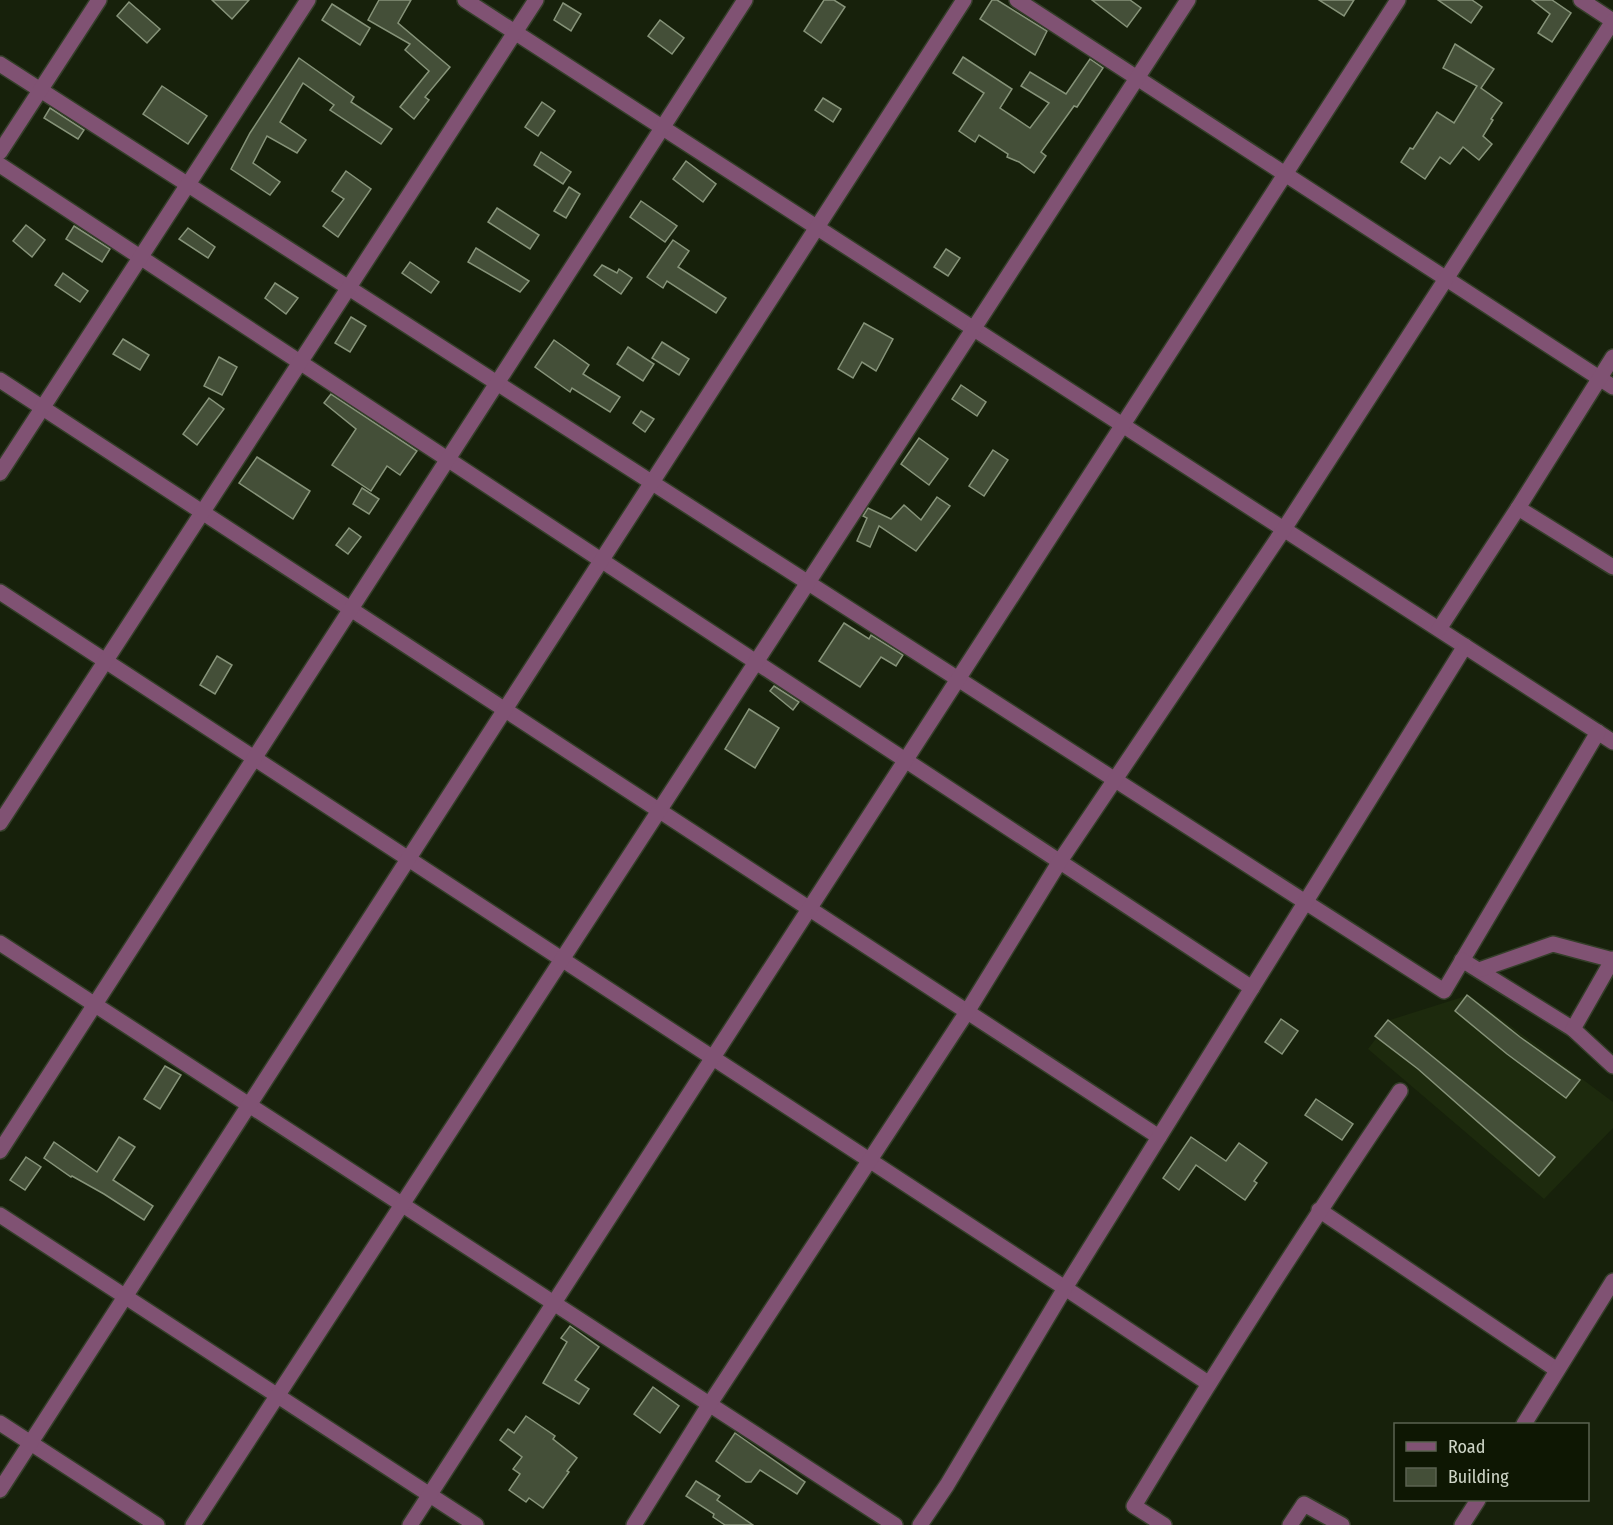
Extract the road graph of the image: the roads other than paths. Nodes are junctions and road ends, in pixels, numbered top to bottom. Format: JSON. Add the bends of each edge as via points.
{"nodes":[{"id":1,"x":99,"y":0,"type":"edge"},
{"id":2,"x":308,"y":0,"type":"edge"},
{"id":3,"x":465,"y":0,"type":"edge"},
{"id":4,"x":536,"y":0,"type":"edge"},
{"id":5,"x":745,"y":0,"type":"edge"},
{"id":6,"x":964,"y":0,"type":"edge"},
{"id":7,"x":1017,"y":0,"type":"edge"},
{"id":8,"x":1188,"y":0,"type":"edge"},
{"id":9,"x":1398,"y":0,"type":"edge"},
{"id":10,"x":1581,"y":0,"type":"edge"},
{"id":11,"x":1613,"y":21,"type":"edge"},
{"id":12,"x":515,"y":32,"type":"junction"},
{"id":13,"x":0,"y":64,"type":"edge"},
{"id":14,"x":1137,"y":78,"type":"junction"},
{"id":15,"x":40,"y":90,"type":"junction"},
{"id":16,"x":662,"y":128,"type":"junction"},
{"id":17,"x":0,"y":152,"type":"edge"},
{"id":18,"x":0,"y":165,"type":"edge"},
{"id":19,"x":1285,"y":174,"type":"junction"},
{"id":20,"x":188,"y":185,"type":"junction"},
{"id":21,"x":817,"y":227,"type":"junction"},
{"id":22,"x":141,"y":257,"type":"junction"},
{"id":23,"x":1446,"y":279,"type":"junction"},
{"id":24,"x":349,"y":288,"type":"junction"},
{"id":25,"x":973,"y":328,"type":"junction"},
{"id":26,"x":1613,"y":357,"type":"edge"},
{"id":27,"x":300,"y":362,"type":"junction"},
{"id":28,"x":0,"y":380,"type":"edge"},
{"id":29,"x":497,"y":383,"type":"junction"},
{"id":30,"x":1606,"y":383,"type":"edge"},
{"id":31,"x":43,"y":408,"type":"junction"},
{"id":32,"x":1123,"y":425,"type":"junction"},
{"id":33,"x":448,"y":459,"type":"junction"},
{"id":34,"x":0,"y":473,"type":"edge"},
{"id":35,"x":652,"y":483,"type":"junction"},
{"id":36,"x":1518,"y":508,"type":"junction"},
{"id":37,"x":202,"y":513,"type":"junction"},
{"id":38,"x":1284,"y":529,"type":"junction"},
{"id":39,"x":602,"y":560,"type":"junction"},
{"id":40,"x":1613,"y":567,"type":"edge"},
{"id":41,"x":807,"y":583,"type":"junction"},
{"id":42,"x":0,"y":592,"type":"edge"},
{"id":43,"x":350,"y":609,"type":"junction"},
{"id":44,"x":1439,"y":629,"type":"junction"},
{"id":45,"x":1465,"y":646,"type":"junction"},
{"id":46,"x":106,"y":661,"type":"junction"},
{"id":47,"x":756,"y":662,"type":"junction"},
{"id":48,"x":958,"y":679,"type":"junction"},
{"id":49,"x":505,"y":710,"type":"junction"},
{"id":50,"x":1598,"y":732,"type":"junction"},
{"id":51,"x":1613,"y":741,"type":"edge"},
{"id":52,"x":254,"y":758,"type":"junction"},
{"id":53,"x":906,"y":760,"type":"junction"},
{"id":54,"x":1115,"y":780,"type":"junction"},
{"id":55,"x":659,"y":810,"type":"junction"},
{"id":56,"x":0,"y":823,"type":"edge"},
{"id":57,"x":409,"y":859,"type":"junction"},
{"id":58,"x":1060,"y":861,"type":"junction"},
{"id":59,"x":1305,"y":902,"type":"junction"},
{"id":60,"x":809,"y":908,"type":"junction"},
{"id":61,"x":0,"y":943,"type":"edge"},
{"id":62,"x":562,"y":959,"type":"junction"},
{"id":63,"x":1462,"y":960,"type":"junction"},
{"id":64,"x":1613,"y":960,"type":"edge"},
{"id":65,"x":1479,"y":970,"type":"junction"},
{"id":66,"x":1252,"y":988,"type":"junction"},
{"id":67,"x":95,"y":1004,"type":"junction"},
{"id":68,"x":967,"y":1012,"type":"junction"},
{"id":69,"x":1573,"y":1029,"type":"junction"},
{"id":70,"x":713,"y":1058,"type":"junction"},
{"id":71,"x":1613,"y":1066,"type":"edge"},
{"id":72,"x":1400,"y":1091,"type":"dead end"},
{"id":73,"x":249,"y":1105,"type":"junction"},
{"id":74,"x":1159,"y":1137,"type":"junction"},
{"id":75,"x":0,"y":1151,"type":"edge"},
{"id":76,"x":870,"y":1161,"type":"junction"},
{"id":77,"x":402,"y":1204,"type":"junction"},
{"id":78,"x":1319,"y":1210,"type":"junction"},
{"id":79,"x":0,"y":1215,"type":"edge"},
{"id":80,"x":1612,"y":1286,"type":"edge"},
{"id":81,"x":1065,"y":1288,"type":"junction"},
{"id":82,"x":126,"y":1297,"type":"junction"},
{"id":83,"x":554,"y":1303,"type":"junction"},
{"id":84,"x":1557,"y":1370,"type":"junction"},
{"id":85,"x":1208,"y":1383,"type":"junction"},
{"id":86,"x":277,"y":1396,"type":"junction"},
{"id":87,"x":709,"y":1405,"type":"junction"},
{"id":88,"x":0,"y":1423,"type":"edge"},
{"id":89,"x":1525,"y":1423,"type":"edge"},
{"id":90,"x":30,"y":1443,"type":"junction"},
{"id":91,"x":0,"y":1490,"type":"edge"},
{"id":92,"x":430,"y":1495,"type":"junction"},
{"id":93,"x":1477,"y":1501,"type":"edge"},
{"id":94,"x":157,"y":1525,"type":"edge"},
{"id":95,"x":193,"y":1525,"type":"edge"},
{"id":96,"x":410,"y":1525,"type":"edge"},
{"id":97,"x":476,"y":1525,"type":"edge"},
{"id":98,"x":634,"y":1525,"type":"edge"},
{"id":99,"x":895,"y":1525,"type":"edge"},
{"id":100,"x":920,"y":1525,"type":"edge"},
{"id":101,"x":1164,"y":1525,"type":"edge"},
{"id":102,"x":1290,"y":1525,"type":"edge"},
{"id":103,"x":1342,"y":1525,"type":"edge"},
{"id":104,"x":1462,"y":1525,"type":"edge"}],
"edges":[{"from":1,"to":15,"type":"street"},
{"from":2,"to":20,"type":"street"},
{"from":3,"to":12,"type":"street"},
{"from":4,"to":12,"type":"street"},
{"from":5,"to":16,"type":"street"},
{"from":6,"to":21,"type":"street"},
{"from":7,"to":14,"type":"street"},
{"from":8,"to":14,"type":"street"},
{"from":9,"to":19,"type":"street"},
{"from":10,"to":11,"type":"street"},
{"from":11,"to":23,"type":"street"},
{"from":12,"to":16,"type":"street"},
{"from":12,"to":24,"type":"street"},
{"from":13,"to":15,"type":"street"},
{"from":14,"to":19,"type":"street"},
{"from":14,"to":25,"type":"street"},
{"from":15,"to":17,"type":"street"},
{"from":15,"to":20,"type":"street"},
{"from":16,"to":21,"type":"street"},
{"from":16,"to":29,"type":"street"},
{"from":18,"to":22,"type":"street"},
{"from":19,"to":23,"type":"street"},
{"from":19,"to":32,"type":"street"},
{"from":20,"to":22,"type":"street"},
{"from":20,"to":24,"type":"street"},
{"from":21,"to":25,"type":"street"},
{"from":21,"to":35,"type":"street"},
{"from":22,"to":27,"type":"street"},
{"from":22,"to":31,"type":"street"},
{"from":23,"to":30,"type":"street"},
{"from":23,"to":38,"type":"street"},
{"from":24,"to":27,"type":"street"},
{"from":24,"to":29,"type":"street"},
{"from":25,"to":32,"type":"street"},
{"from":25,"to":41,"type":"street"},
{"from":26,"to":30,"type":"street"},
{"from":27,"to":33,"type":"street"},
{"from":27,"to":37,"type":"street"},
{"from":28,"to":31,"type":"street"},
{"from":29,"to":33,"type":"street"},
{"from":29,"to":35,"type":"street"},
{"from":30,"to":36,"type":"street"},
{"from":31,"to":34,"type":"street"},
{"from":31,"to":37,"type":"street"},
{"from":32,"to":38,"type":"street"},
{"from":32,"to":48,"type":"street"},
{"from":33,"to":39,"type":"street"},
{"from":33,"to":43,"type":"street"},
{"from":35,"to":39,"type":"street"},
{"from":35,"to":41,"type":"street"},
{"from":36,"to":40,"type":"street"},
{"from":36,"to":44,"type":"street"},
{"from":37,"to":43,"type":"street"},
{"from":37,"to":46,"type":"street"},
{"from":38,"to":44,"type":"street"},
{"from":38,"to":54,"type":"street"},
{"from":39,"to":47,"type":"street"},
{"from":39,"to":49,"type":"street"},
{"from":41,"to":47,"type":"street"},
{"from":41,"to":48,"type":"street"},
{"from":42,"to":46,"type":"street"},
{"from":43,"to":49,"type":"street"},
{"from":43,"to":52,"type":"street"},
{"from":44,"to":45,"type":"street"},
{"from":45,"to":50,"type":"street"},
{"from":45,"to":59,"type":"street"},
{"from":46,"to":52,"type":"street"},
{"from":46,"to":56,"type":"street"},
{"from":47,"to":53,"type":"street"},
{"from":47,"to":55,"type":"street"},
{"from":48,"to":53,"type":"street"},
{"from":48,"to":54,"type":"street"},
{"from":49,"to":55,"type":"street"},
{"from":49,"to":57,"type":"street"},
{"from":50,"to":51,"type":"street"},
{"from":50,"to":63,"type":"street"},
{"from":52,"to":57,"type":"street"},
{"from":52,"to":67,"type":"street"},
{"from":53,"to":58,"type":"street"},
{"from":53,"to":60,"type":"street"},
{"from":54,"to":58,"type":"street"},
{"from":54,"to":59,"type":"street"},
{"from":55,"to":60,"type":"street"},
{"from":55,"to":62,"type":"street"},
{"from":57,"to":62,"type":"street"},
{"from":57,"to":73,"type":"street"},
{"from":58,"to":66,"type":"street"},
{"from":58,"to":68,"type":"street"},
{"from":59,"to":63,"type":"street","via":[[1444,991]]},
{"from":59,"to":66,"type":"street"},
{"from":60,"to":68,"type":"street"},
{"from":60,"to":70,"type":"street"},
{"from":61,"to":67,"type":"street"},
{"from":62,"to":70,"type":"street"},
{"from":62,"to":77,"type":"street"},
{"from":63,"to":65,"type":"street"},
{"from":64,"to":65,"type":"street","via":[[1553,944]]},
{"from":64,"to":69,"type":"street"},
{"from":65,"to":69,"type":"street"},
{"from":66,"to":74,"type":"street"},
{"from":67,"to":73,"type":"street"},
{"from":67,"to":75,"type":"street"},
{"from":68,"to":74,"type":"street"},
{"from":68,"to":76,"type":"street"},
{"from":69,"to":71,"type":"street"},
{"from":70,"to":76,"type":"street"},
{"from":70,"to":83,"type":"street"},
{"from":72,"to":78,"type":"street"},
{"from":73,"to":77,"type":"street"},
{"from":73,"to":82,"type":"street"},
{"from":74,"to":81,"type":"street"},
{"from":76,"to":81,"type":"street"},
{"from":76,"to":87,"type":"street"},
{"from":77,"to":83,"type":"street"},
{"from":77,"to":86,"type":"street"},
{"from":78,"to":84,"type":"street"},
{"from":78,"to":85,"type":"street"},
{"from":79,"to":82,"type":"street"},
{"from":80,"to":84,"type":"street"},
{"from":81,"to":85,"type":"street"},
{"from":81,"to":100,"type":"street"},
{"from":82,"to":86,"type":"street"},
{"from":82,"to":90,"type":"street"},
{"from":83,"to":87,"type":"street"},
{"from":83,"to":92,"type":"street"},
{"from":84,"to":89,"type":"street"},
{"from":85,"to":101,"type":"street","via":[[1134,1506]]},
{"from":86,"to":92,"type":"street"},
{"from":86,"to":95,"type":"street"},
{"from":87,"to":98,"type":"street"},
{"from":87,"to":99,"type":"street"},
{"from":88,"to":90,"type":"street"},
{"from":90,"to":91,"type":"street"},
{"from":90,"to":94,"type":"street"},
{"from":92,"to":96,"type":"street"},
{"from":92,"to":97,"type":"street"},
{"from":93,"to":104,"type":"street"},
{"from":102,"to":103,"type":"street","via":[[1304,1504]]}]}
